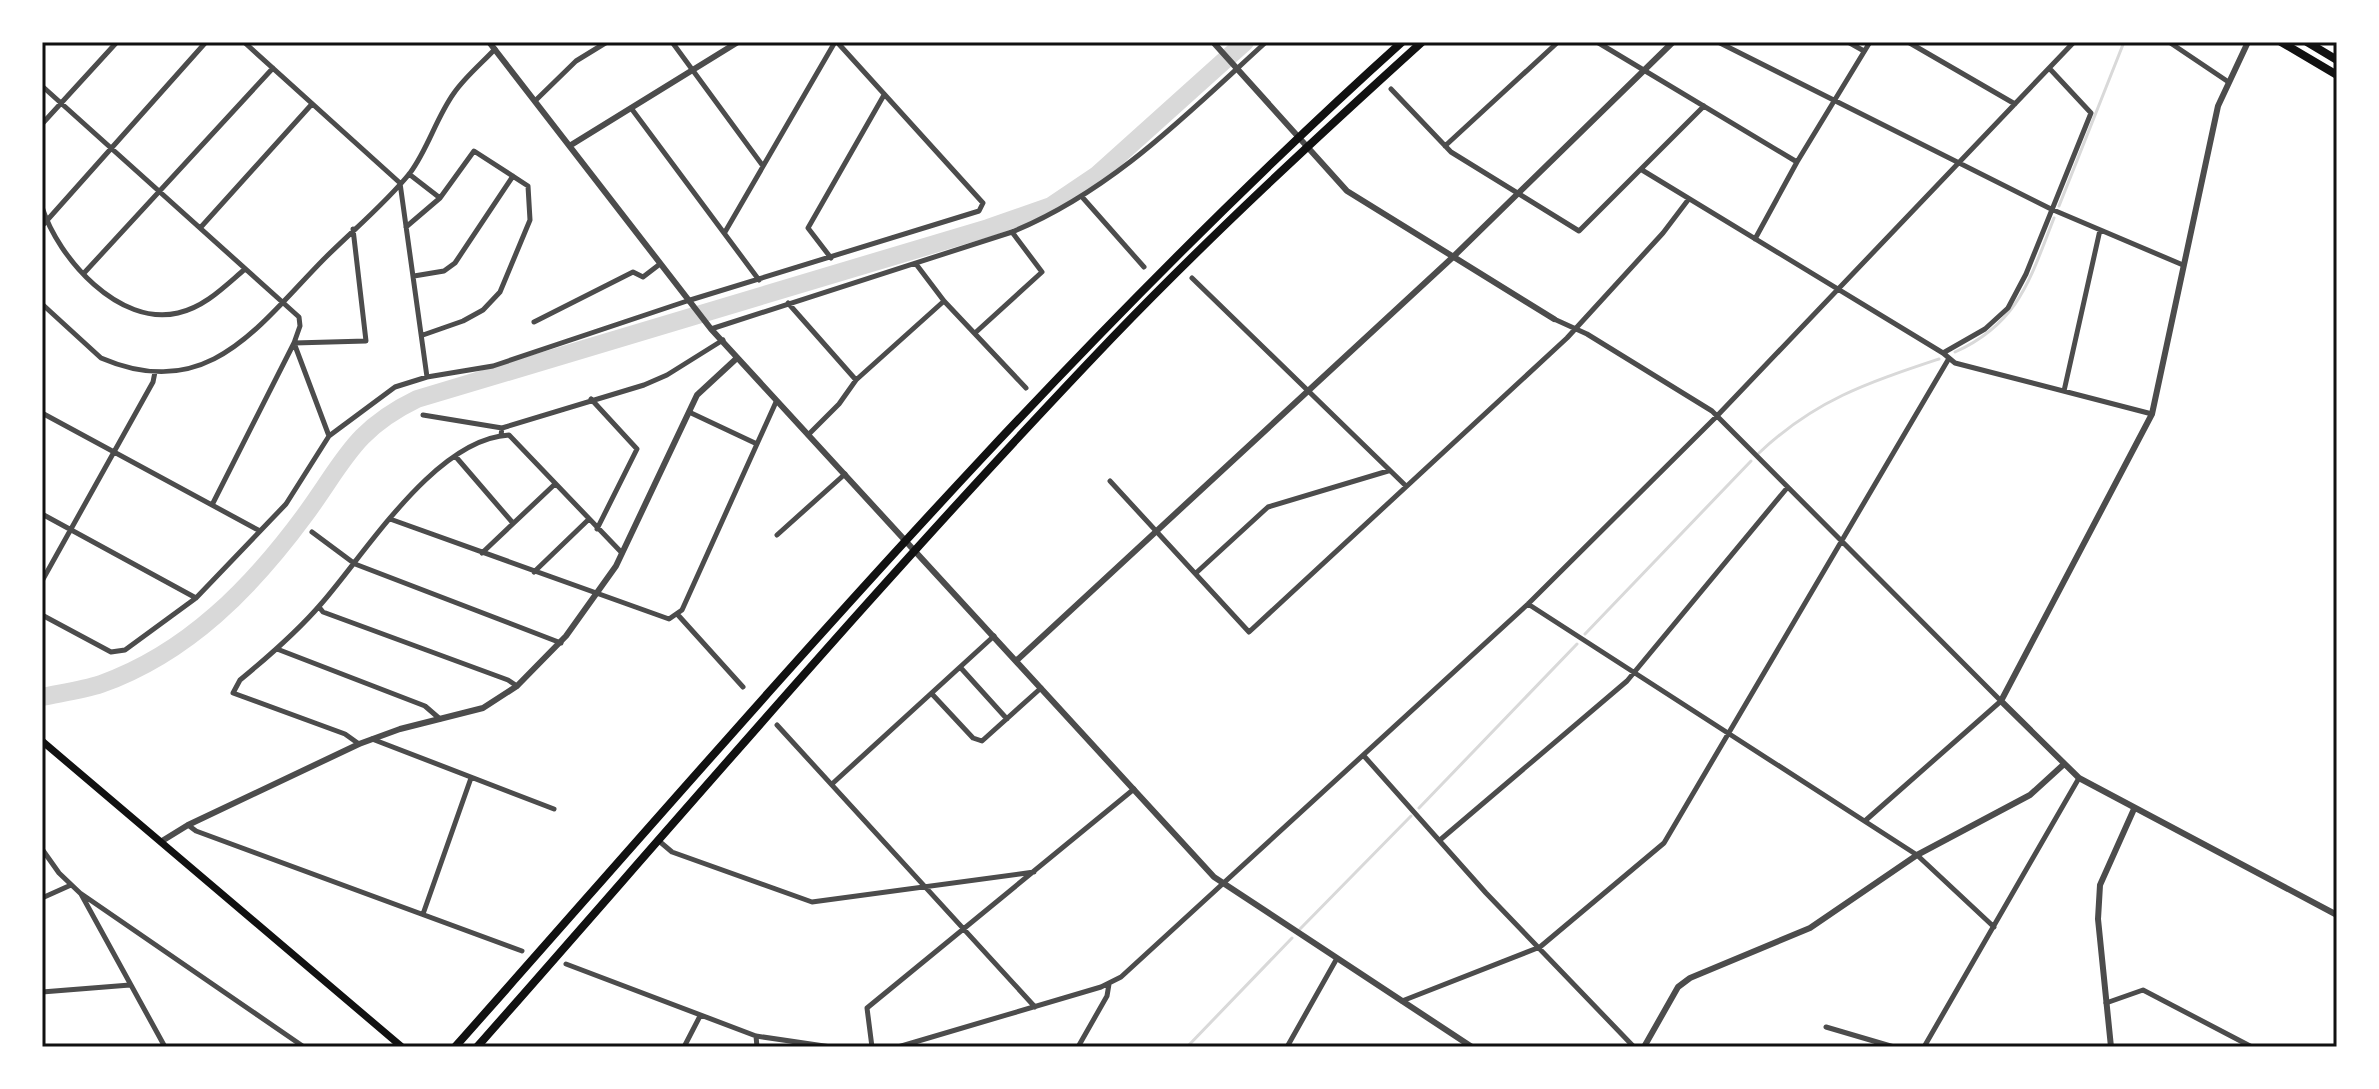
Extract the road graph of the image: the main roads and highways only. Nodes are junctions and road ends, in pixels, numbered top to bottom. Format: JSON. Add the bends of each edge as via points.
{"nodes":[{"id":1,"x":1402,"y":42,"type":"edge"},
{"id":2,"x":1422,"y":42,"type":"edge"},
{"id":3,"x":2281,"y":42,"type":"edge"},
{"id":4,"x":2307,"y":42,"type":"edge"},
{"id":5,"x":2337,"y":60,"type":"edge"},
{"id":6,"x":2337,"y":75,"type":"edge"},
{"id":7,"x":42,"y":741,"type":"edge"},
{"id":8,"x":402,"y":1047,"type":"edge"},
{"id":9,"x":455,"y":1047,"type":"edge"},
{"id":10,"x":477,"y":1047,"type":"edge"}],
"edges":[{"from":1,"to":9,"type":"highway","via":[[1103,330],[905,540]]},
{"from":2,"to":10,"type":"highway","via":[[1111,339],[914,552]]},
{"from":3,"to":6,"type":"highway"},
{"from":4,"to":5,"type":"highway"},
{"from":7,"to":8,"type":"main road"}]}
